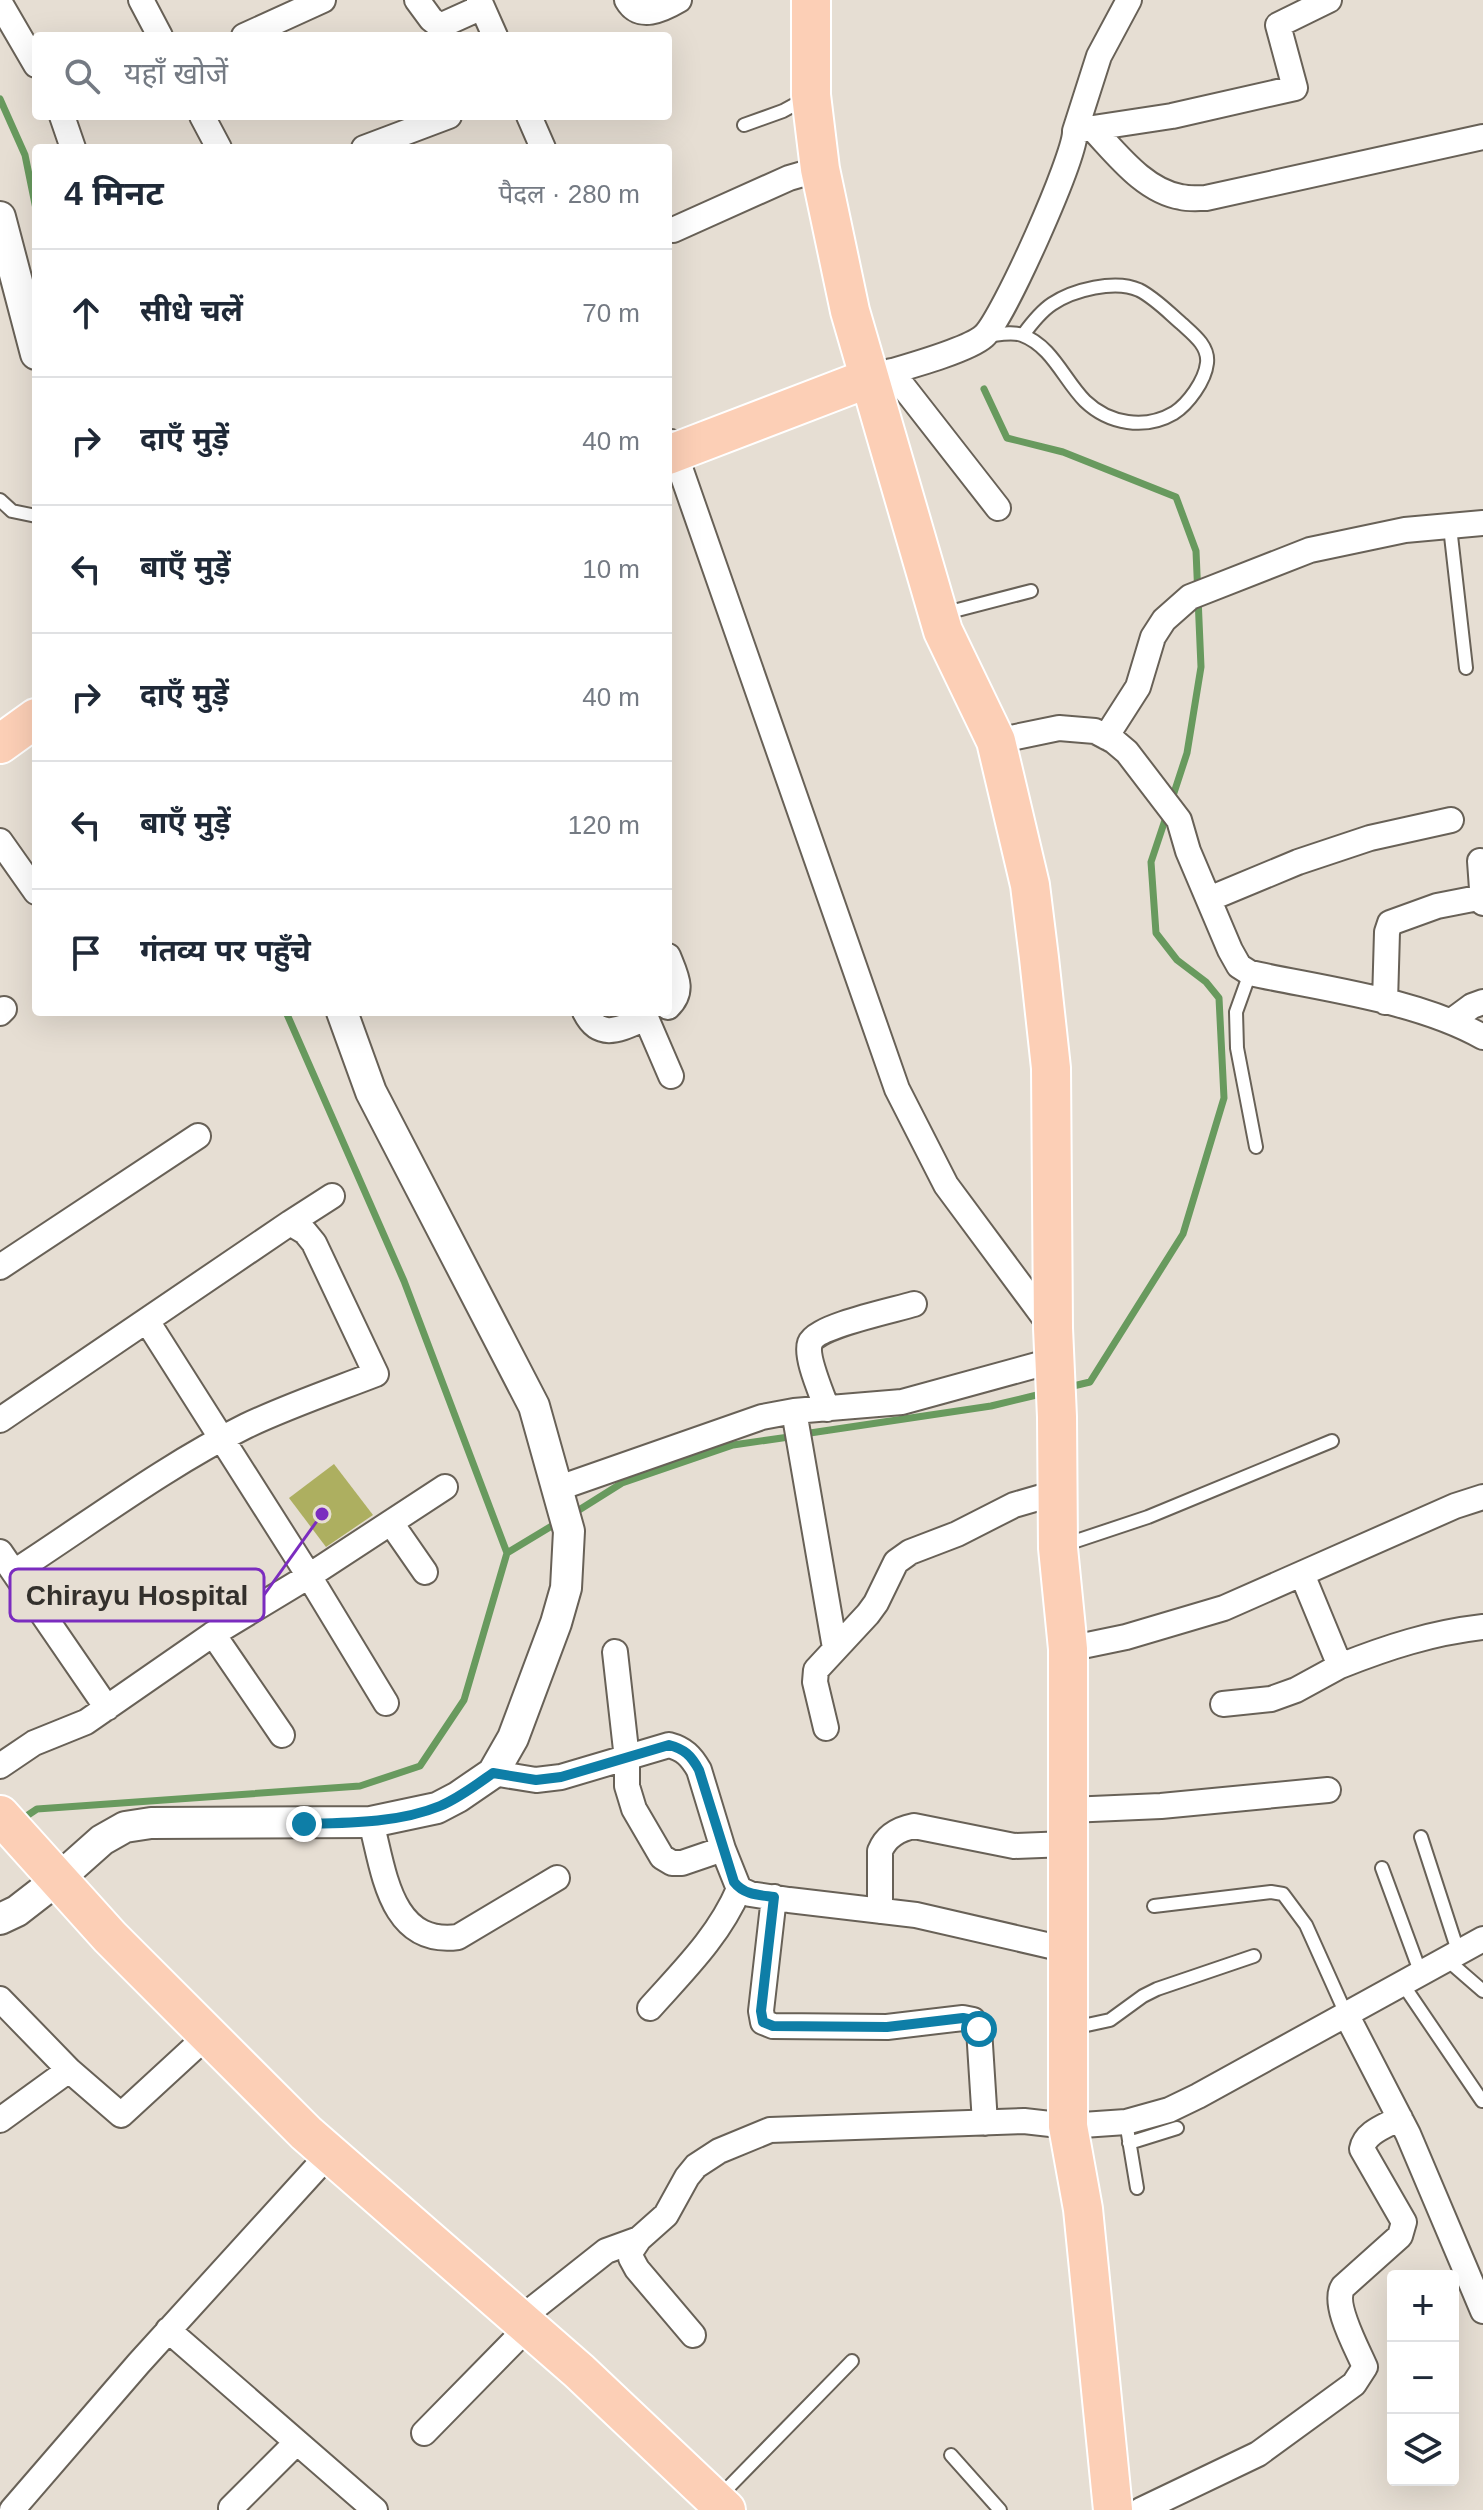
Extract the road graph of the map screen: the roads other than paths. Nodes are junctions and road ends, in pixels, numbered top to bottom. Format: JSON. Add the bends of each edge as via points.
{"nodes":[{"id":1,"x":141,"y":0,"type":"edge"},
{"id":2,"x":323,"y":0,"type":"edge"},
{"id":3,"x":417,"y":0,"type":"edge"},
{"id":4,"x":627,"y":0,"type":"edge"},
{"id":5,"x":679,"y":0,"type":"edge"},
{"id":6,"x":811,"y":0,"type":"edge"},
{"id":7,"x":1129,"y":0,"type":"edge"},
{"id":8,"x":1329,"y":0,"type":"edge"},
{"id":9,"x":0,"y":3,"type":"edge"},
{"id":10,"x":481,"y":3,"type":"edge"},
{"id":11,"x":158,"y":32,"type":"edge"},
{"id":12,"x":253,"y":32,"type":"edge"},
{"id":13,"x":493,"y":32,"type":"edge"},
{"id":14,"x":32,"y":58,"type":"edge"},
{"id":15,"x":811,"y":95,"type":"junction"},
{"id":16,"x":63,"y":120,"type":"edge"},
{"id":17,"x":204,"y":120,"type":"edge"},
{"id":18,"x":438,"y":120,"type":"edge"},
{"id":19,"x":531,"y":120,"type":"edge"},
{"id":20,"x":744,"y":125,"type":"dead end"},
{"id":21,"x":1084,"y":129,"type":"junction"},
{"id":22,"x":1483,"y":137,"type":"edge"},
{"id":23,"x":72,"y":144,"type":"edge"},
{"id":24,"x":217,"y":144,"type":"edge"},
{"id":25,"x":375,"y":144,"type":"edge"},
{"id":26,"x":541,"y":144,"type":"edge"},
{"id":27,"x":820,"y":169,"type":"junction"},
{"id":28,"x":0,"y":217,"type":"edge"},
{"id":29,"x":673,"y":230,"type":"dead end"},
{"id":30,"x":1023,"y":335,"type":"junction"},
{"id":31,"x":983,"y":337,"type":"junction"},
{"id":32,"x":32,"y":339,"type":"edge"},
{"id":33,"x":880,"y":375,"type":"junction"},
{"id":34,"x":672,"y":447,"type":"edge"},
{"id":35,"x":672,"y":454,"type":"edge"},
{"id":36,"x":0,"y":500,"type":"edge"},
{"id":37,"x":998,"y":508,"type":"dead end"},
{"id":38,"x":32,"y":515,"type":"edge"},
{"id":39,"x":1483,"y":523,"type":"edge"},
{"id":40,"x":1450,"y":527,"type":"junction"},
{"id":41,"x":1031,"y":591,"type":"dead end"},
{"id":42,"x":939,"y":615,"type":"junction"},
{"id":43,"x":1466,"y":668,"type":"dead end"},
{"id":44,"x":32,"y":721,"type":"edge"},
{"id":45,"x":1106,"y":737,"type":"junction"},
{"id":46,"x":996,"y":741,"type":"junction"},
{"id":47,"x":0,"y":744,"type":"edge"},
{"id":48,"x":1451,"y":820,"type":"dead end"},
{"id":49,"x":0,"y":841,"type":"edge"},
{"id":50,"x":1480,"y":861,"type":"dead end"},
{"id":51,"x":32,"y":886,"type":"edge"},
{"id":52,"x":1483,"y":897,"type":"edge"},
{"id":53,"x":1209,"y":899,"type":"junction"},
{"id":54,"x":1483,"y":903,"type":"edge"},
{"id":55,"x":672,"y":967,"type":"edge"},
{"id":56,"x":1250,"y":973,"type":"junction"},
{"id":57,"x":1385,"y":1002,"type":"junction"},
{"id":58,"x":1483,"y":1002,"type":"edge"},
{"id":59,"x":672,"y":1003,"type":"edge"},
{"id":60,"x":343,"y":1016,"type":"edge"},
{"id":61,"x":589,"y":1016,"type":"edge"},
{"id":62,"x":651,"y":1016,"type":"edge"},
{"id":63,"x":653,"y":1016,"type":"edge"},
{"id":64,"x":1453,"y":1020,"type":"junction"},
{"id":65,"x":1483,"y":1037,"type":"edge"},
{"id":66,"x":671,"y":1076,"type":"dead end"},
{"id":67,"x":198,"y":1136,"type":"dead end"},
{"id":68,"x":1256,"y":1147,"type":"dead end"},
{"id":69,"x":332,"y":1196,"type":"dead end"},
{"id":70,"x":290,"y":1223,"type":"junction"},
{"id":71,"x":0,"y":1267,"type":"edge"},
{"id":72,"x":914,"y":1304,"type":"dead end"},
{"id":73,"x":147,"y":1321,"type":"junction"},
{"id":74,"x":1055,"y":1354,"type":"junction"},
{"id":75,"x":827,"y":1409,"type":"junction"},
{"id":76,"x":794,"y":1411,"type":"junction"},
{"id":77,"x":0,"y":1420,"type":"edge"},
{"id":78,"x":222,"y":1439,"type":"junction"},
{"id":79,"x":1332,"y":1441,"type":"dead end"},
{"id":80,"x":445,"y":1487,"type":"dead end"},
{"id":81,"x":1059,"y":1492,"type":"junction"},
{"id":82,"x":1483,"y":1497,"type":"edge"},
{"id":83,"x":564,"y":1508,"type":"junction"},
{"id":84,"x":391,"y":1523,"type":"junction"},
{"id":85,"x":1058,"y":1548,"type":"junction"},
{"id":86,"x":0,"y":1552,"type":"edge"},
{"id":87,"x":14,"y":1572,"type":"junction"},
{"id":88,"x":425,"y":1572,"type":"dead end"},
{"id":89,"x":1302,"y":1574,"type":"junction"},
{"id":90,"x":309,"y":1576,"type":"junction"},
{"id":91,"x":1483,"y":1627,"type":"edge"},
{"id":92,"x":213,"y":1634,"type":"junction"},
{"id":93,"x":835,"y":1648,"type":"junction"},
{"id":94,"x":1068,"y":1649,"type":"junction"},
{"id":95,"x":615,"y":1652,"type":"dead end"},
{"id":96,"x":1340,"y":1666,"type":"junction"},
{"id":97,"x":386,"y":1703,"type":"dead end"},
{"id":98,"x":1223,"y":1704,"type":"dead end"},
{"id":99,"x":107,"y":1708,"type":"junction"},
{"id":100,"x":826,"y":1728,"type":"dead end"},
{"id":101,"x":282,"y":1735,"type":"dead end"},
{"id":102,"x":627,"y":1759,"type":"junction"},
{"id":103,"x":0,"y":1766,"type":"edge"},
{"id":104,"x":493,"y":1773,"type":"junction"},
{"id":105,"x":1328,"y":1790,"type":"dead end"},
{"id":106,"x":0,"y":1815,"type":"edge"},
{"id":107,"x":371,"y":1822,"type":"junction"},
{"id":108,"x":1068,"y":1827,"type":"junction"},
{"id":109,"x":1421,"y":1837,"type":"dead end"},
{"id":110,"x":723,"y":1849,"type":"junction"},
{"id":111,"x":1382,"y":1868,"type":"dead end"},
{"id":112,"x":50,"y":1873,"type":"junction"},
{"id":113,"x":557,"y":1878,"type":"dead end"},
{"id":114,"x":739,"y":1889,"type":"junction"},
{"id":115,"x":774,"y":1897,"type":"junction"},
{"id":116,"x":1154,"y":1906,"type":"dead end"},
{"id":117,"x":880,"y":1911,"type":"junction"},
{"id":118,"x":0,"y":1919,"type":"edge"},
{"id":119,"x":1483,"y":1939,"type":"edge"},
{"id":120,"x":1068,"y":1950,"type":"junction"},
{"id":121,"x":1452,"y":1954,"type":"junction"},
{"id":122,"x":1254,"y":1956,"type":"dead end"},
{"id":123,"x":1411,"y":1978,"type":"junction"},
{"id":124,"x":1483,"y":1991,"type":"edge"},
{"id":125,"x":0,"y":1999,"type":"edge"},
{"id":126,"x":650,"y":2008,"type":"dead end"},
{"id":127,"x":1346,"y":2014,"type":"junction"},
{"id":128,"x":1070,"y":2029,"type":"junction"},
{"id":129,"x":208,"y":2035,"type":"junction"},
{"id":130,"x":69,"y":2070,"type":"junction"},
{"id":131,"x":1482,"y":2101,"type":"edge"},
{"id":132,"x":1400,"y":2118,"type":"junction"},
{"id":133,"x":0,"y":2120,"type":"edge"},
{"id":134,"x":985,"y":2123,"type":"junction"},
{"id":135,"x":1068,"y":2126,"type":"junction"},
{"id":136,"x":1177,"y":2128,"type":"dead end"},
{"id":137,"x":1128,"y":2133,"type":"junction"},
{"id":138,"x":329,"y":2154,"type":"junction"},
{"id":139,"x":1137,"y":2188,"type":"dead end"},
{"id":140,"x":639,"y":2239,"type":"junction"},
{"id":141,"x":1483,"y":2311,"type":"edge"},
{"id":142,"x":524,"y":2323,"type":"junction"},
{"id":143,"x":168,"y":2330,"type":"junction"},
{"id":144,"x":693,"y":2335,"type":"dead end"},
{"id":145,"x":852,"y":2361,"type":"dead end"},
{"id":146,"x":424,"y":2433,"type":"dead end"},
{"id":147,"x":296,"y":2443,"type":"junction"},
{"id":148,"x":951,"y":2455,"type":"dead end"},
{"id":149,"x":721,"y":2506,"type":"edge"},
{"id":150,"x":231,"y":2508,"type":"dead end"},
{"id":151,"x":12,"y":2510,"type":"edge"},
{"id":152,"x":375,"y":2510,"type":"edge"},
{"id":153,"x":1000,"y":2510,"type":"edge"},
{"id":154,"x":1113,"y":2510,"type":"edge"},
{"id":155,"x":1141,"y":2510,"type":"edge"}],
"edges":[{"from":1,"to":11,"type":"street"},
{"from":2,"to":12,"type":"street"},
{"from":3,"to":10,"type":"street","via":[[440,26]]},
{"from":4,"to":5,"type":"street","via":[[643,13]]},
{"from":6,"to":15,"type":"main road"},
{"from":7,"to":21,"type":"street","via":[[1099,56]]},
{"from":8,"to":21,"type":"street","via":[[1278,25],[1295,88],[1172,116]]},
{"from":9,"to":14,"type":"street"},
{"from":10,"to":13,"type":"street"},
{"from":15,"to":20,"type":"lane"},
{"from":15,"to":27,"type":"main road"},
{"from":16,"to":23,"type":"street"},
{"from":17,"to":24,"type":"street"},
{"from":18,"to":25,"type":"street"},
{"from":19,"to":26,"type":"street"},
{"from":21,"to":22,"type":"street","via":[[1157,187],[1178,197],[1206,198]]},
{"from":21,"to":31,"type":"street","via":[[999,318]]},
{"from":27,"to":29,"type":"street"},
{"from":27,"to":33,"type":"main road","via":[[850,311]]},
{"from":28,"to":32,"type":"street"},
{"from":30,"to":30,"type":"lane","via":[[1050,355],[1086,402],[1131,423],[1163,419],[1180,409],[1199,385],[1207,363],[1204,347],[1153,299],[1116,285],[1065,296],[1049,305]]},
{"from":30,"to":31,"type":"lane"},
{"from":31,"to":33,"type":"street"},
{"from":33,"to":34,"type":"main road"},
{"from":33,"to":37,"type":"street"},
{"from":33,"to":42,"type":"main road"},
{"from":35,"to":74,"type":"street","via":[[897,1089],[946,1185]]},
{"from":36,"to":38,"type":"lane","via":[[12,511]]},
{"from":39,"to":40,"type":"street"},
{"from":40,"to":43,"type":"lane"},
{"from":40,"to":45,"type":"street","via":[[1405,530],[1310,550],[1198,593],[1164,620],[1153,637],[1138,687]]},
{"from":41,"to":42,"type":"lane"},
{"from":42,"to":46,"type":"main road"},
{"from":44,"to":47,"type":"main road"},
{"from":45,"to":46,"type":"street","via":[[1059,728]]},
{"from":45,"to":53,"type":"street","via":[[1127,752],[1183,829]]},
{"from":46,"to":74,"type":"main road","via":[[1030,885],[1051,1068]]},
{"from":48,"to":53,"type":"street","via":[[1370,838]]},
{"from":49,"to":51,"type":"street"},
{"from":50,"to":52,"type":"street"},
{"from":52,"to":54,"type":"street"},
{"from":52,"to":57,"type":"street","via":[[1390,923]]},
{"from":53,"to":56,"type":"street","via":[[1239,966]]},
{"from":55,"to":59,"type":"street","via":[[679,985]]},
{"from":56,"to":57,"type":"street"},
{"from":56,"to":68,"type":"lane","via":[[1236,1012],[1237,1048]]},
{"from":57,"to":64,"type":"street"},
{"from":58,"to":64,"type":"street"},
{"from":60,"to":83,"type":"street","via":[[371,1092],[534,1406]]},
{"from":61,"to":62,"type":"street","via":[[611,1032]]},
{"from":63,"to":66,"type":"street"},
{"from":64,"to":65,"type":"street"},
{"from":67,"to":71,"type":"street"},
{"from":69,"to":70,"type":"street"},
{"from":70,"to":73,"type":"street"},
{"from":70,"to":78,"type":"street","via":[[314,1243],[376,1374],[288,1406]]},
{"from":72,"to":75,"type":"street","via":[[815,1336],[809,1356]]},
{"from":73,"to":77,"type":"street"},
{"from":73,"to":78,"type":"street"},
{"from":74,"to":75,"type":"street","via":[[902,1402]]},
{"from":74,"to":81,"type":"main road"},
{"from":75,"to":76,"type":"street"},
{"from":76,"to":83,"type":"street","via":[[762,1417]]},
{"from":76,"to":93,"type":"street"},
{"from":78,"to":87,"type":"street"},
{"from":78,"to":90,"type":"street"},
{"from":79,"to":85,"type":"lane"},
{"from":80,"to":84,"type":"street"},
{"from":81,"to":85,"type":"main road"},
{"from":81,"to":93,"type":"street","via":[[1014,1505],[910,1552],[896,1562],[868,1614]]},
{"from":82,"to":89,"type":"street"},
{"from":83,"to":104,"type":"street","via":[[566,1588],[513,1738]]},
{"from":84,"to":88,"type":"street"},
{"from":84,"to":90,"type":"street"},
{"from":85,"to":94,"type":"main road"},
{"from":86,"to":87,"type":"street"},
{"from":87,"to":99,"type":"street"},
{"from":89,"to":94,"type":"street","via":[[1224,1608]]},
{"from":89,"to":96,"type":"street"},
{"from":90,"to":92,"type":"street"},
{"from":90,"to":97,"type":"street"},
{"from":91,"to":96,"type":"street","via":[[1439,1632]]},
{"from":92,"to":99,"type":"street"},
{"from":92,"to":101,"type":"street"},
{"from":93,"to":100,"type":"street","via":[[816,1670]]},
{"from":94,"to":108,"type":"main road"},
{"from":95,"to":102,"type":"street"},
{"from":96,"to":98,"type":"street","via":[[1271,1699]]},
{"from":99,"to":103,"type":"street","via":[[75,1728],[34,1743]]},
{"from":102,"to":104,"type":"street","via":[[536,1780]]},
{"from":102,"to":110,"type":"street","via":[[669,1745],[693,1758]]},
{"from":102,"to":110,"type":"street","via":[[634,1809],[662,1857],[682,1863]]},
{"from":104,"to":107,"type":"street","via":[[437,1808]]},
{"from":105,"to":108,"type":"street","via":[[1161,1806]]},
{"from":106,"to":112,"type":"main road"},
{"from":107,"to":112,"type":"street","via":[[125,1827]]},
{"from":107,"to":113,"type":"street","via":[[391,1895],[414,1929],[427,1936],[458,1937]]},
{"from":108,"to":117,"type":"street","via":[[1014,1846],[914,1826],[901,1829],[883,1842],[880,1851]]},
{"from":108,"to":120,"type":"main road"},
{"from":109,"to":121,"type":"lane"},
{"from":110,"to":114,"type":"street"},
{"from":111,"to":123,"type":"lane"},
{"from":112,"to":118,"type":"street","via":[[17,1911]]},
{"from":112,"to":129,"type":"main road"},
{"from":114,"to":115,"type":"street"},
{"from":114,"to":126,"type":"street","via":[[714,1937]]},
{"from":115,"to":117,"type":"street"},
{"from":115,"to":134,"type":"street","via":[[763,2022],[887,2027],[973,2020],[979,2029]]},
{"from":116,"to":127,"type":"lane","via":[[1283,1894],[1306,1925]]},
{"from":117,"to":120,"type":"street"},
{"from":119,"to":121,"type":"street"},
{"from":120,"to":128,"type":"main road"},
{"from":121,"to":123,"type":"street"},
{"from":121,"to":124,"type":"lane"},
{"from":122,"to":128,"type":"lane","via":[[1157,1989],[1110,2020]]},
{"from":123,"to":127,"type":"street"},
{"from":123,"to":131,"type":"lane"},
{"from":125,"to":130,"type":"street"},
{"from":127,"to":132,"type":"street"},
{"from":127,"to":137,"type":"street"},
{"from":128,"to":135,"type":"main road"},
{"from":129,"to":130,"type":"street","via":[[121,2115]]},
{"from":129,"to":138,"type":"main road"},
{"from":130,"to":133,"type":"street"},
{"from":132,"to":141,"type":"street"},
{"from":132,"to":155,"type":"street","via":[[1370,2135],[1362,2149],[1404,2230],[1338,2294],[1365,2367],[1362,2374],[1258,2454]]},
{"from":134,"to":135,"type":"street"},
{"from":134,"to":140,"type":"street","via":[[770,2130],[696,2166],[666,2215]]},
{"from":135,"to":137,"type":"street"},
{"from":135,"to":154,"type":"main road","via":[[1083,2209]]},
{"from":136,"to":137,"type":"lane"},
{"from":137,"to":139,"type":"lane"},
{"from":138,"to":142,"type":"main road"},
{"from":138,"to":143,"type":"street"},
{"from":140,"to":142,"type":"street","via":[[606,2251]]},
{"from":140,"to":144,"type":"street","via":[[631,2251],[637,2269]]},
{"from":142,"to":146,"type":"street"},
{"from":142,"to":149,"type":"main road"},
{"from":143,"to":147,"type":"street"},
{"from":143,"to":151,"type":"street"},
{"from":145,"to":149,"type":"lane"},
{"from":147,"to":150,"type":"street"},
{"from":147,"to":152,"type":"street"},
{"from":148,"to":153,"type":"lane"}]}
